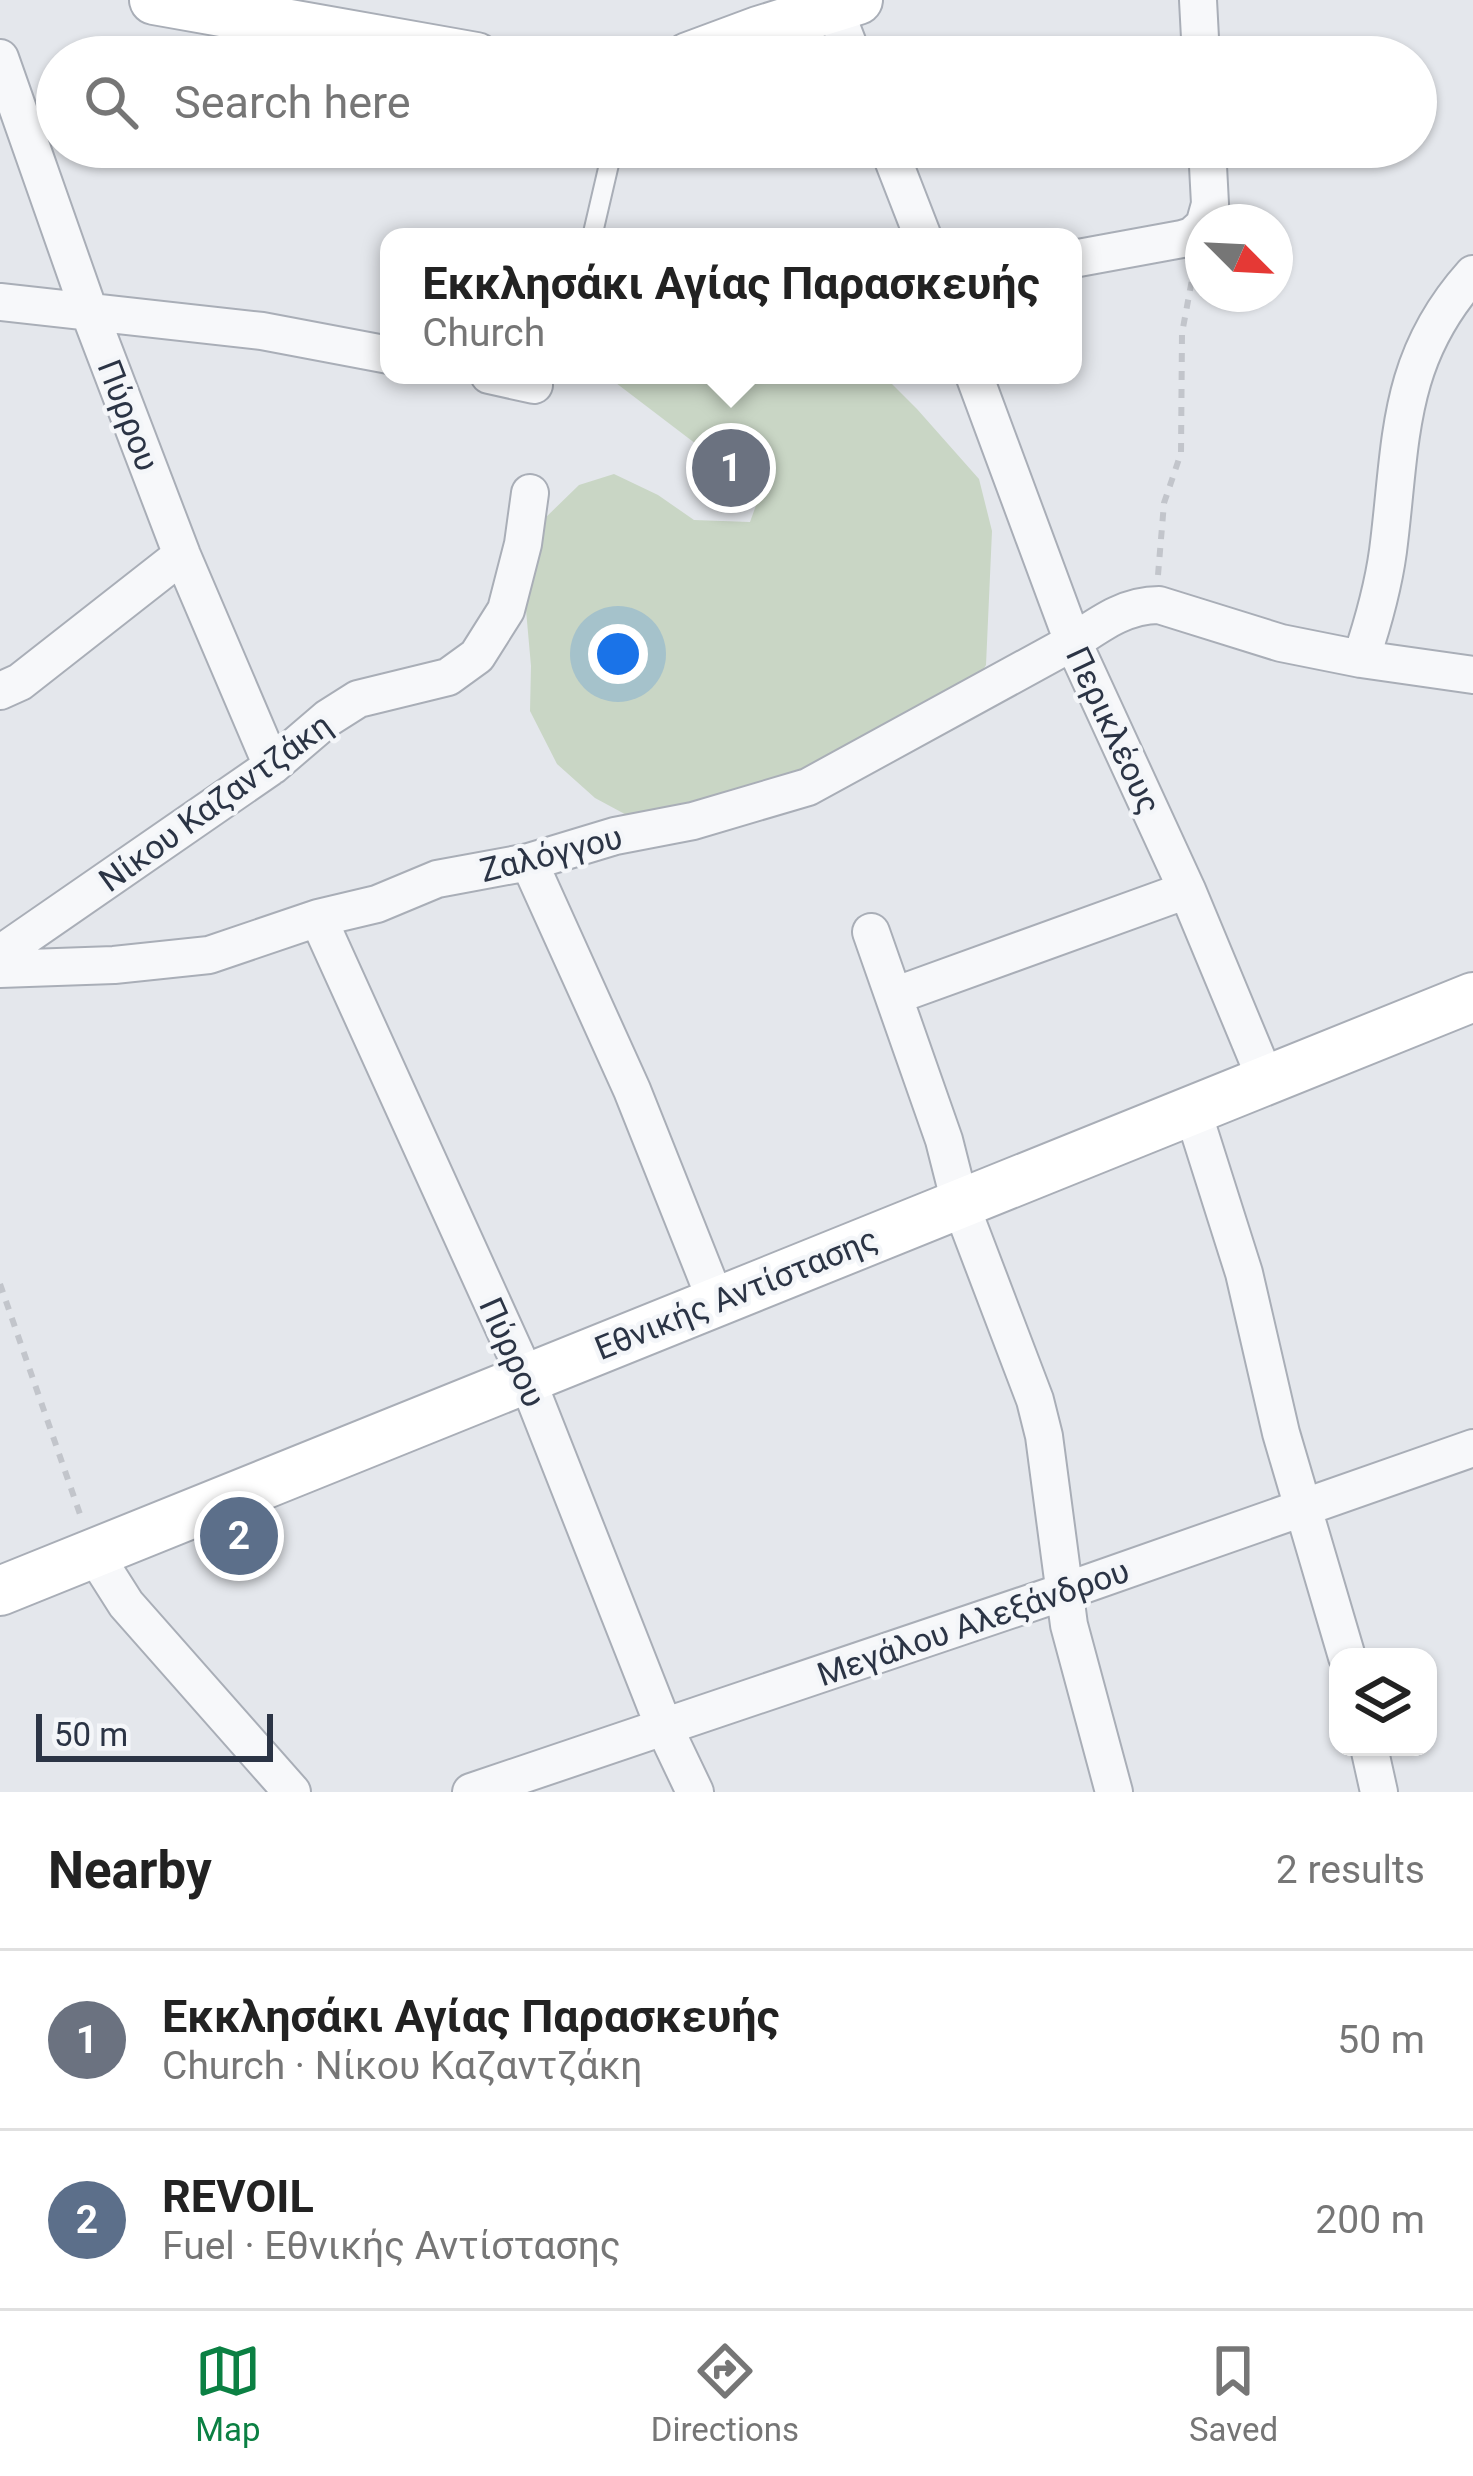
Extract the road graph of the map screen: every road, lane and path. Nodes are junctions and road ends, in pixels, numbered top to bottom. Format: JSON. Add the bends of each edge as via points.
{"nodes":[{"id":1,"x":154,"y":0,"type":"edge"},
{"id":2,"x":1198,"y":0,"type":"edge"},
{"id":3,"x":846,"y":4,"type":"edge"},
{"id":4,"x":357,"y":36,"type":"edge"},
{"id":5,"x":751,"y":36,"type":"edge"},
{"id":6,"x":850,"y":36,"type":"edge"},
{"id":7,"x":1201,"y":36,"type":"edge"},
{"id":8,"x":0,"y":58,"type":"edge"},
{"id":9,"x":36,"y":160,"type":"edge"},
{"id":10,"x":39,"y":168,"type":"edge"},
{"id":11,"x":609,"y":168,"type":"edge"},
{"id":12,"x":896,"y":168,"type":"edge"},
{"id":13,"x":1208,"y":168,"type":"edge"},
{"id":14,"x":1210,"y":204,"type":"edge"},
{"id":15,"x":594,"y":228,"type":"edge"},
{"id":16,"x":919,"y":228,"type":"edge"},
{"id":17,"x":1185,"y":237,"type":"edge"},
{"id":18,"x":1082,"y":257,"type":"edge"},
{"id":19,"x":1473,"y":274,"type":"edge"},
{"id":20,"x":0,"y":302,"type":"edge"},
{"id":21,"x":1186,"y":312,"type":"edge"},
{"id":22,"x":90,"y":314,"type":"junction"},
{"id":23,"x":380,"y":353,"type":"edge"},
{"id":24,"x":526,"y":384,"type":"edge"},
{"id":25,"x":977,"y":384,"type":"edge"},
{"id":26,"x":534,"y":386,"type":"dead end"},
{"id":27,"x":530,"y":493,"type":"dead end"},
{"id":28,"x":182,"y":555,"type":"junction"},
{"id":29,"x":1159,"y":605,"type":"junction"},
{"id":30,"x":1073,"y":642,"type":"junction"},
{"id":31,"x":1361,"y":659,"type":"junction"},
{"id":32,"x":1473,"y":674,"type":"edge"},
{"id":33,"x":0,"y":692,"type":"edge"},
{"id":34,"x":272,"y":766,"type":"junction"},
{"id":35,"x":529,"y":862,"type":"junction"},
{"id":36,"x":1187,"y":890,"type":"junction"},
{"id":37,"x":318,"y":918,"type":"junction"},
{"id":38,"x":871,"y":932,"type":"dead end"},
{"id":39,"x":0,"y":954,"type":"edge"},
{"id":40,"x":0,"y":969,"type":"edge"},
{"id":41,"x":895,"y":996,"type":"junction"},
{"id":42,"x":1473,"y":998,"type":"edge"},
{"id":43,"x":1266,"y":1080,"type":"junction"},
{"id":44,"x":1192,"y":1109,"type":"junction"},
{"id":45,"x":960,"y":1203,"type":"junction"},
{"id":46,"x":0,"y":1284,"type":"edge"},
{"id":47,"x":716,"y":1301,"type":"junction"},
{"id":48,"x":526,"y":1377,"type":"junction"},
{"id":49,"x":1473,"y":1448,"type":"edge"},
{"id":50,"x":1303,"y":1506,"type":"junction"},
{"id":51,"x":93,"y":1552,"type":"junction"},
{"id":52,"x":0,"y":1591,"type":"edge"},
{"id":53,"x":1063,"y":1592,"type":"junction"},
{"id":54,"x":1344,"y":1648,"type":"edge"},
{"id":55,"x":664,"y":1727,"type":"junction"},
{"id":56,"x":1371,"y":1756,"type":"edge"},
{"id":57,"x":292,"y":1792,"type":"edge"},
{"id":58,"x":471,"y":1792,"type":"edge"},
{"id":59,"x":695,"y":1792,"type":"edge"},
{"id":60,"x":1114,"y":1792,"type":"edge"},
{"id":61,"x":1379,"y":1792,"type":"edge"}],
"edges":[{"from":1,"to":4,"type":"main road"},
{"from":2,"to":7,"type":"street"},
{"from":3,"to":5,"type":"main road"},
{"from":3,"to":6,"type":"street"},
{"from":8,"to":9,"type":"street","name":"Πύρρου"},
{"from":10,"to":22,"type":"street","name":"Πύρρου"},
{"from":11,"to":15,"type":"lane"},
{"from":12,"to":16,"type":"street"},
{"from":13,"to":14,"type":"street"},
{"from":17,"to":18,"type":"street"},
{"from":19,"to":31,"type":"street","via":[[1436,322],[1408,393],[1381,590]]},
{"from":20,"to":22,"type":"street"},
{"from":21,"to":29,"type":"path","via":[[1181,453],[1164,503]]},
{"from":22,"to":23,"type":"street","via":[[262,331]]},
{"from":22,"to":28,"type":"street","name":"Πύρρου"},
{"from":24,"to":26,"type":"street"},
{"from":25,"to":30,"type":"street","name":"Περικλέους"},
{"from":27,"to":34,"type":"street","name":"Νίκου Καζαντζάκη","via":[[506,610],[477,656],[448,677],[358,699]]},
{"from":28,"to":33,"type":"street"},
{"from":28,"to":34,"type":"street","name":"Πύρρου"},
{"from":29,"to":30,"type":"street","name":"Ζαλόγγου","via":[[1124,611]]},
{"from":29,"to":31,"type":"street"},
{"from":30,"to":35,"type":"street","name":"Ζαλόγγου","via":[[808,787]]},
{"from":30,"to":36,"type":"street","name":"Περικλέους"},
{"from":31,"to":32,"type":"street"},
{"from":34,"to":39,"type":"street","name":"Νίκου Καζαντζάκη"},
{"from":35,"to":37,"type":"street","name":"Ζαλόγγου","via":[[437,879]]},
{"from":35,"to":47,"type":"street"},
{"from":36,"to":41,"type":"street"},
{"from":36,"to":43,"type":"street","name":"Περικλέους"},
{"from":37,"to":40,"type":"street","name":"Ζαλόγγου","via":[[209,955]]},
{"from":37,"to":48,"type":"street","name":"Πύρρου"},
{"from":38,"to":41,"type":"street"},
{"from":41,"to":45,"type":"street"},
{"from":42,"to":43,"type":"main road","name":"Εθνικής Αντίστασης"},
{"from":43,"to":44,"type":"main road","name":"Εθνικής Αντίστασης"},
{"from":44,"to":45,"type":"main road","name":"Εθνικής Αντίστασης"},
{"from":44,"to":50,"type":"street"},
{"from":45,"to":47,"type":"main road","name":"Εθνικής Αντίστασης"},
{"from":45,"to":53,"type":"street","via":[[1035,1400]]},
{"from":46,"to":51,"type":"path"},
{"from":47,"to":48,"type":"main road","name":"Εθνικής Αντίστασης"},
{"from":48,"to":51,"type":"main road","name":"Εθνικής Αντίστασης"},
{"from":48,"to":55,"type":"street","name":"Πύρρου"},
{"from":49,"to":50,"type":"street","name":"Μεγάλου Αλεξάνδρου"},
{"from":50,"to":53,"type":"street","name":"Μεγάλου Αλεξάνδρου"},
{"from":50,"to":54,"type":"street"},
{"from":51,"to":52,"type":"main road","name":"Εθνικής Αντίστασης"},
{"from":51,"to":57,"type":"street","via":[[126,1604]]},
{"from":53,"to":55,"type":"street","name":"Μεγάλου Αλεξάνδρου"},
{"from":53,"to":60,"type":"street"},
{"from":55,"to":58,"type":"street","name":"Μεγάλου Αλεξάνδρου"},
{"from":55,"to":59,"type":"street","name":"Πύρρου"},
{"from":56,"to":61,"type":"street"}]}
